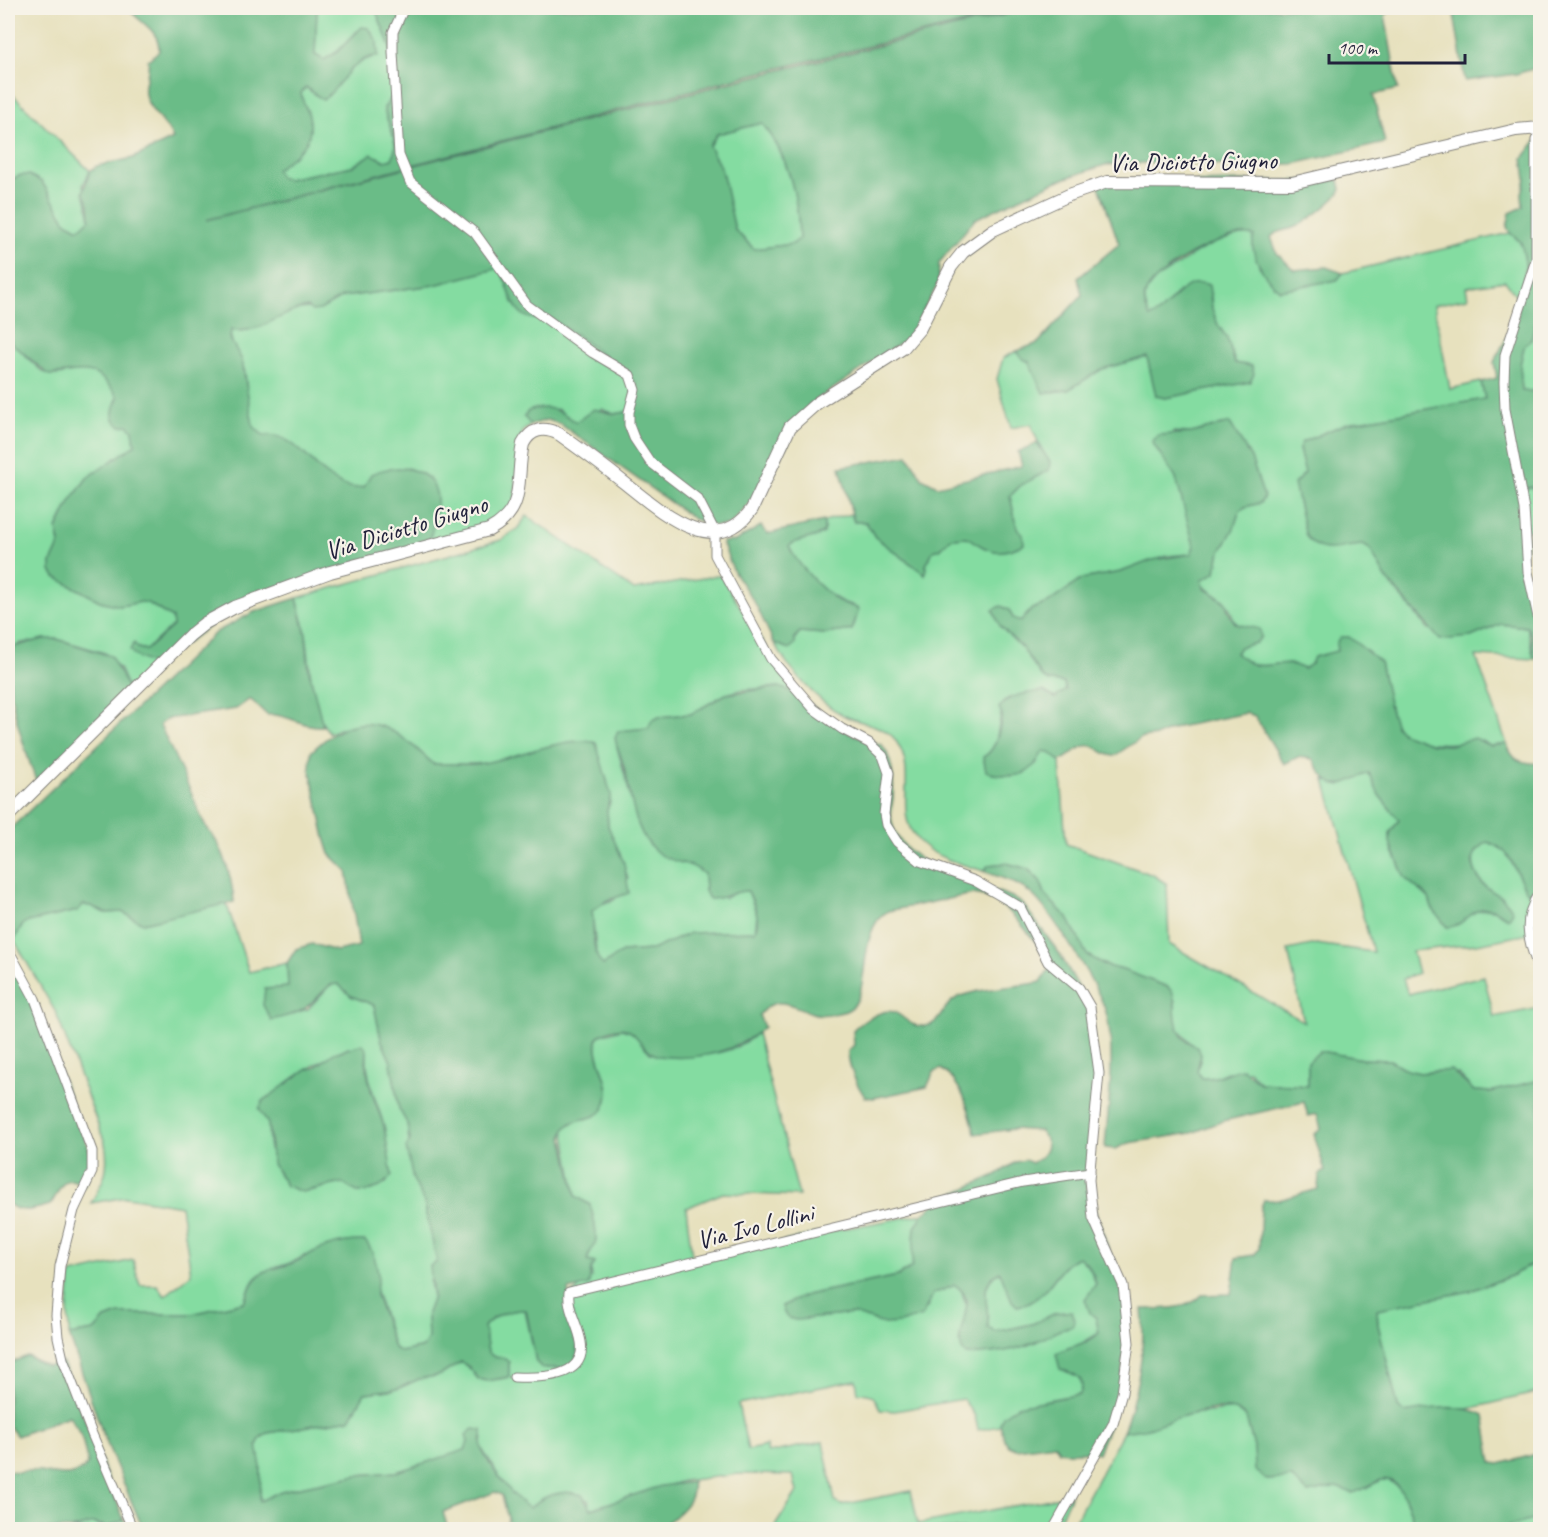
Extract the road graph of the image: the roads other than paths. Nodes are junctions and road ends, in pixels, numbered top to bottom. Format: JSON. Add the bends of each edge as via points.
{"nodes":[{"id":1,"x":404,"y":8,"type":"edge"},
{"id":2,"x":1540,"y":129,"type":"edge"},
{"id":3,"x":715,"y":532,"type":"junction"},
{"id":4,"x":1540,"y":626,"type":"edge"},
{"id":5,"x":8,"y":816,"type":"edge"},
{"id":6,"x":1540,"y":891,"type":"edge"},
{"id":7,"x":8,"y":949,"type":"edge"},
{"id":8,"x":1540,"y":973,"type":"edge"},
{"id":9,"x":1090,"y":1173,"type":"junction"},
{"id":10,"x":514,"y":1377,"type":"dead end"},
{"id":11,"x":133,"y":1530,"type":"edge"},
{"id":12,"x":1053,"y":1530,"type":"edge"}],
"edges":[{"from":1,"to":3,"type":"street","via":[[393,32],[403,170],[420,192],[476,233],[527,305],[630,375],[635,390],[629,425],[634,438],[650,462],[698,500]]},
{"from":2,"to":3,"type":"main road","name":"Via Diciotto Giugno","via":[[1506,132],[1292,183],[1107,182],[993,230],[976,240],[957,260],[920,328],[903,348],[817,403],[790,427],[746,518]]},
{"from":2,"to":4,"type":"street","via":[[1536,140],[1536,260],[1505,355],[1503,382],[1523,498],[1528,572]]},
{"from":3,"to":5,"type":"main road","name":"Via Diciotto Giugno","via":[[677,522],[559,434],[535,431],[527,435],[523,444],[516,501],[504,522],[489,530],[330,572],[212,619],[190,635]]},
{"from":3,"to":9,"type":"street","via":[[716,555],[771,658],[819,713],[883,756],[889,773],[884,814],[897,842],[920,861],[975,881],[1020,907],[1048,962],[1085,996],[1094,1024],[1099,1066]]},
{"from":6,"to":8,"type":"street","via":[[1527,925]]},
{"from":7,"to":11,"type":"street","via":[[35,999],[92,1151],[92,1172],[74,1210],[60,1266],[58,1337],[90,1429]]},
{"from":9,"to":10,"type":"street","name":"Via Ivo Lollini","via":[[1023,1182],[569,1292],[581,1341],[578,1363],[559,1374]]},
{"from":9,"to":12,"type":"street","via":[[1094,1218],[1123,1285],[1129,1343],[1113,1424]]}]}
